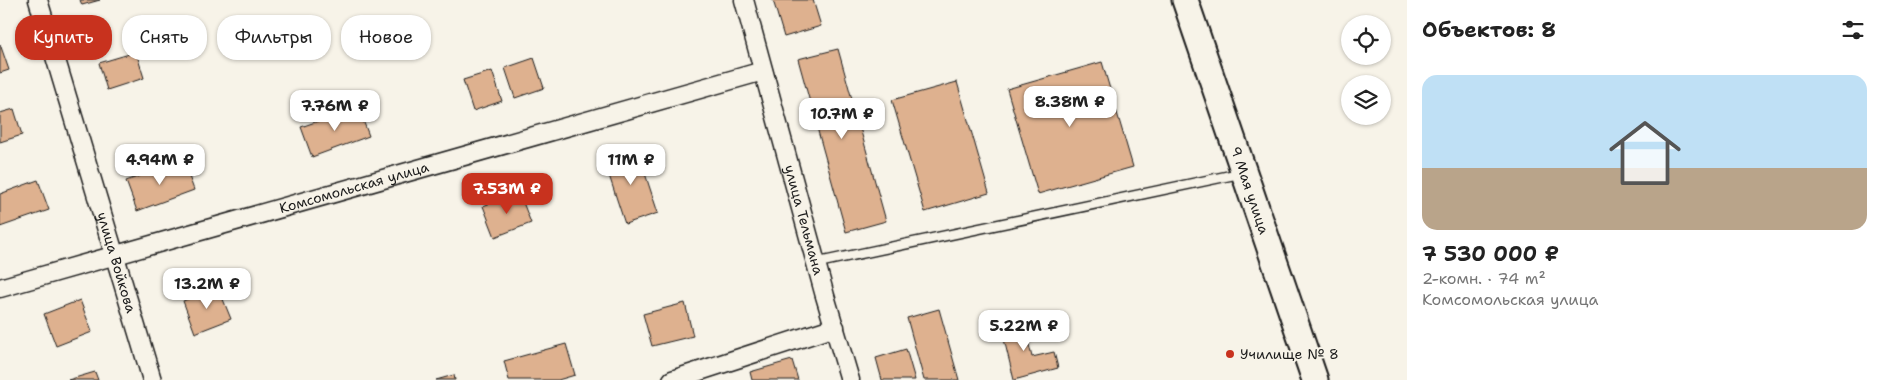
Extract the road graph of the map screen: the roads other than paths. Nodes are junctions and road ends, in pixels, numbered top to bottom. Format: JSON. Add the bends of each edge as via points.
{"nodes":[{"id":1,"x":38,"y":0,"type":"edge"},
{"id":2,"x":744,"y":0,"type":"edge"},
{"id":3,"x":1185,"y":0,"type":"edge"},
{"id":4,"x":764,"y":71,"type":"junction"},
{"id":5,"x":1244,"y":173,"type":"junction"},
{"id":6,"x":114,"y":255,"type":"junction"},
{"id":7,"x":816,"y":263,"type":"junction"},
{"id":8,"x":0,"y":288,"type":"edge"},
{"id":9,"x":834,"y":327,"type":"junction"},
{"id":10,"x":152,"y":380,"type":"edge"},
{"id":11,"x":672,"y":380,"type":"edge"},
{"id":12,"x":850,"y":380,"type":"edge"},
{"id":13,"x":1315,"y":380,"type":"edge"}],
"edges":[{"from":1,"to":6,"type":"street","name":"улица Войкова"},
{"from":2,"to":4,"type":"street","name":"улица Тельмана"},
{"from":3,"to":5,"type":"main road","name":"9 Мая улица"},
{"from":4,"to":6,"type":"street","name":"Комсомольская улица"},
{"from":4,"to":7,"type":"street","name":"улица Тельмана"},
{"from":5,"to":7,"type":"lane"},
{"from":5,"to":13,"type":"main road","name":"9 Мая улица"},
{"from":6,"to":8,"type":"street","name":"Комсомольская улица"},
{"from":6,"to":10,"type":"street","name":"улица Войкова"},
{"from":7,"to":9,"type":"street","name":"улица Тельмана"},
{"from":9,"to":11,"type":"street"},
{"from":9,"to":12,"type":"street","name":"улица Тельмана"}]}
